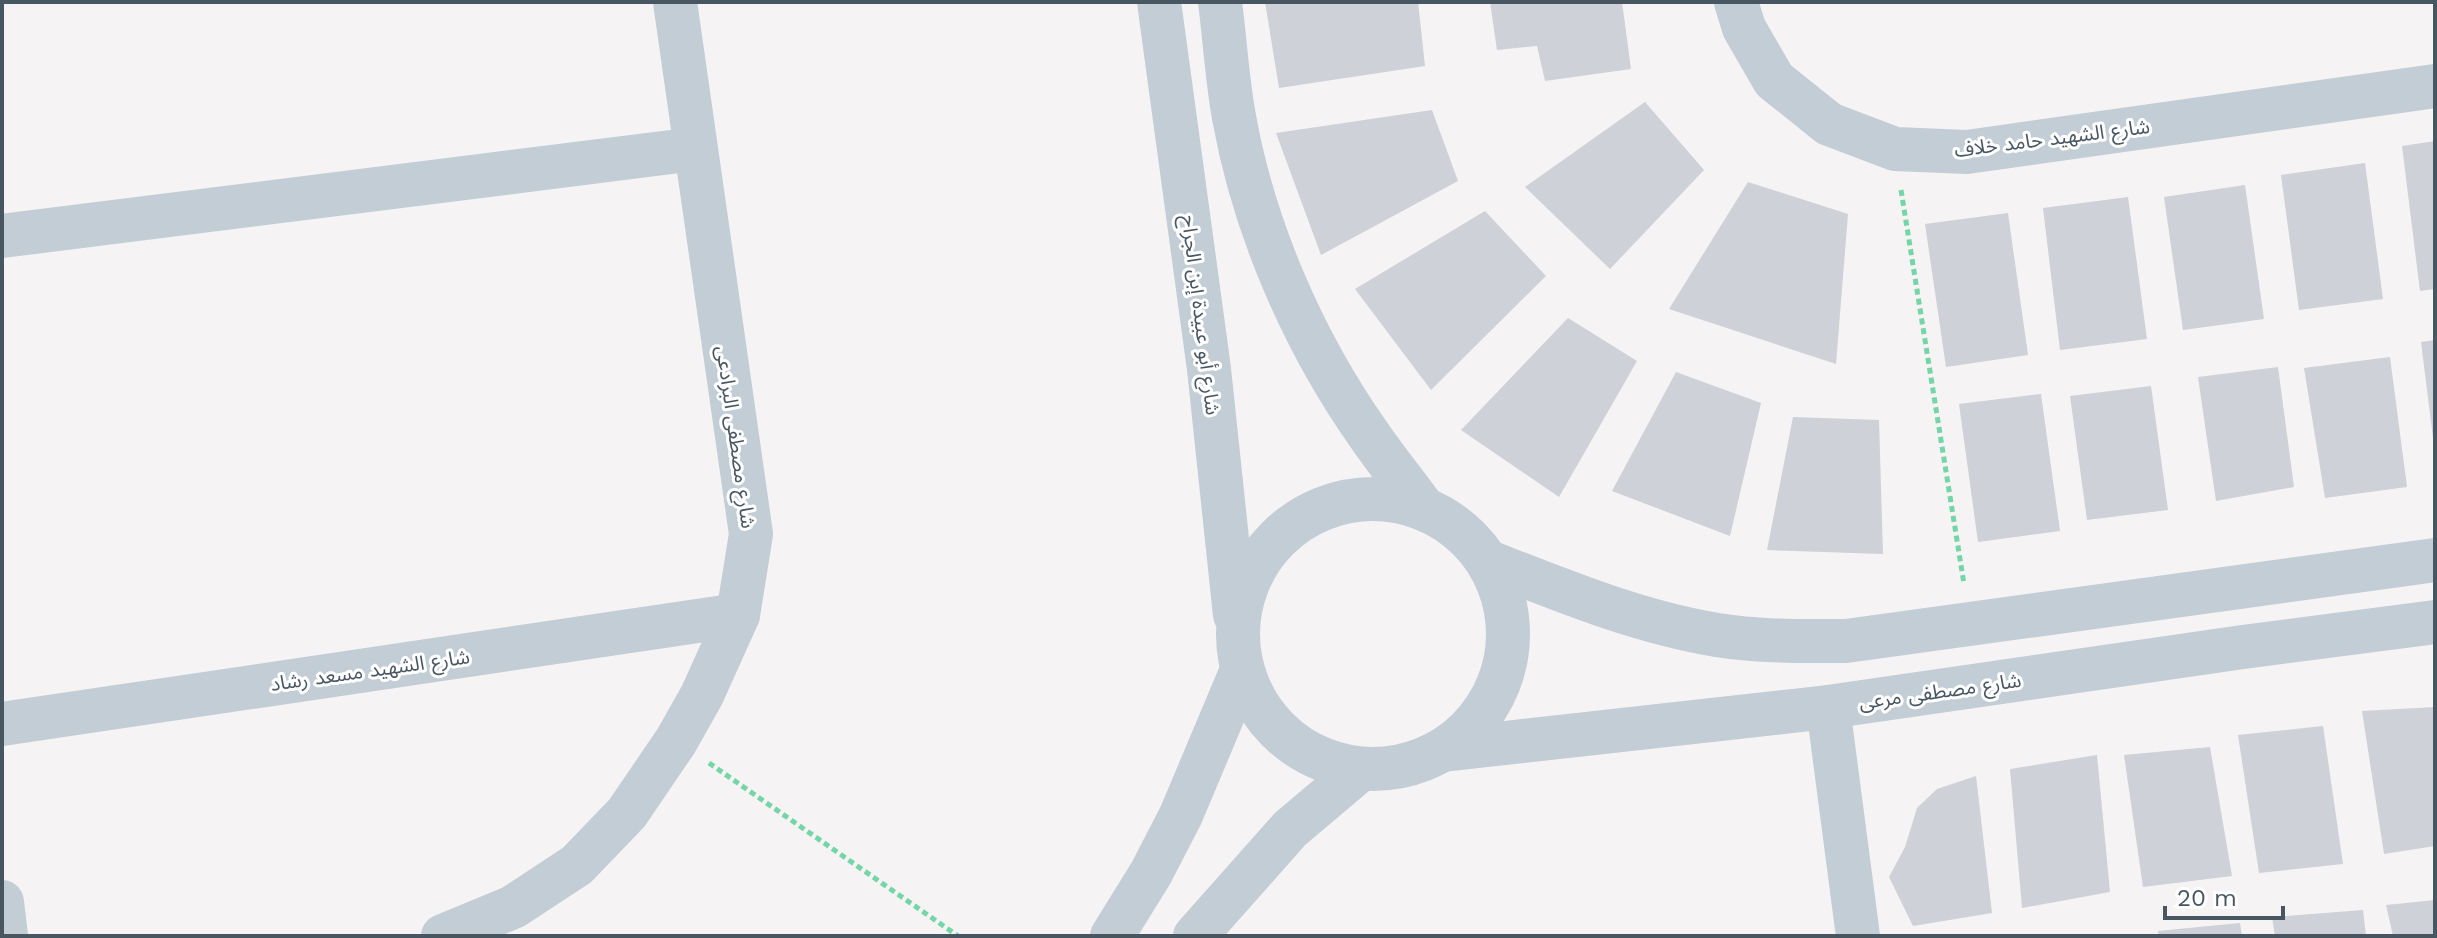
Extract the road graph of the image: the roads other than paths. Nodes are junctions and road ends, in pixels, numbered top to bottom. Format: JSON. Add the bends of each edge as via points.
{"nodes":[{"id":1,"x":675,"y":2,"type":"edge"},
{"id":2,"x":1159,"y":2,"type":"edge"},
{"id":3,"x":1220,"y":2,"type":"edge"},
{"id":4,"x":1736,"y":2,"type":"edge"},
{"id":5,"x":2435,"y":86,"type":"edge"},
{"id":6,"x":695,"y":149,"type":"junction"},
{"id":7,"x":2,"y":236,"type":"edge"},
{"id":8,"x":1424,"y":509,"type":"junction"},
{"id":9,"x":2435,"y":560,"type":"edge"},
{"id":10,"x":1489,"y":562,"type":"junction"},
{"id":11,"x":738,"y":615,"type":"junction"},
{"id":12,"x":2435,"y":622,"type":"edge"},
{"id":13,"x":1237,"y":628,"type":"junction"},
{"id":14,"x":1242,"y":670,"type":"junction"},
{"id":15,"x":1828,"y":707,"type":"junction"},
{"id":16,"x":2,"y":724,"type":"edge"},
{"id":17,"x":1443,"y":750,"type":"junction"},
{"id":18,"x":1361,"y":769,"type":"junction"},
{"id":19,"x":2,"y":902,"type":"edge"},
{"id":20,"x":6,"y":936,"type":"edge"},
{"id":21,"x":443,"y":936,"type":"edge"},
{"id":22,"x":1112,"y":936,"type":"edge"},
{"id":23,"x":1195,"y":936,"type":"edge"},
{"id":24,"x":1858,"y":936,"type":"edge"}],
"edges":[{"from":1,"to":6,"type":"street","name":"شارع مصطفى البرادعى"},
{"from":2,"to":13,"type":"street","name":"شارع أبو عبيدة إبن الجراح","via":[[1209,369]]},
{"from":3,"to":8,"type":"street","via":[[1234,118],[1279,272],[1320,355],[1368,434]]},
{"from":4,"to":5,"type":"street","name":"شارع الشهيد حامد خلاف","via":[[1744,28],[1774,80],[1829,124],[1895,149],[1967,152]]},
{"from":6,"to":7,"type":"street"},
{"from":6,"to":11,"type":"street","name":"شارع مصطفى البرادعى","via":[[751,534]]},
{"from":8,"to":10,"type":"street","via":[[1461,531]]},
{"from":8,"to":13,"type":"street","via":[[1382,499],[1353,501],[1300,520],[1268,549],[1253,573]]},
{"from":9,"to":10,"type":"street","via":[[1846,641],[1774,642],[1645,619]]},
{"from":10,"to":17,"type":"street","via":[[1505,602],[1509,645],[1499,686],[1476,722]]},
{"from":11,"to":16,"type":"street","name":"شارع الشهيد مسعد رشاد"},
{"from":11,"to":21,"type":"street","name":"شارع مصطفى البرادعى","via":[[702,695],[627,813],[577,865],[513,907]]},
{"from":12,"to":15,"type":"street","name":"شارع مصطفى مرعى"},
{"from":13,"to":14,"type":"street"},
{"from":14,"to":18,"type":"street","via":[[1258,708],[1286,738],[1321,759]]},
{"from":14,"to":22,"type":"street","via":[[1181,815]]},
{"from":15,"to":17,"type":"street","name":"شارع مصطفى مرعى"},
{"from":15,"to":24,"type":"street"},
{"from":17,"to":18,"type":"street","via":[[1403,766]]},
{"from":18,"to":23,"type":"street","via":[[1290,829]]},
{"from":19,"to":20,"type":"street"}]}
